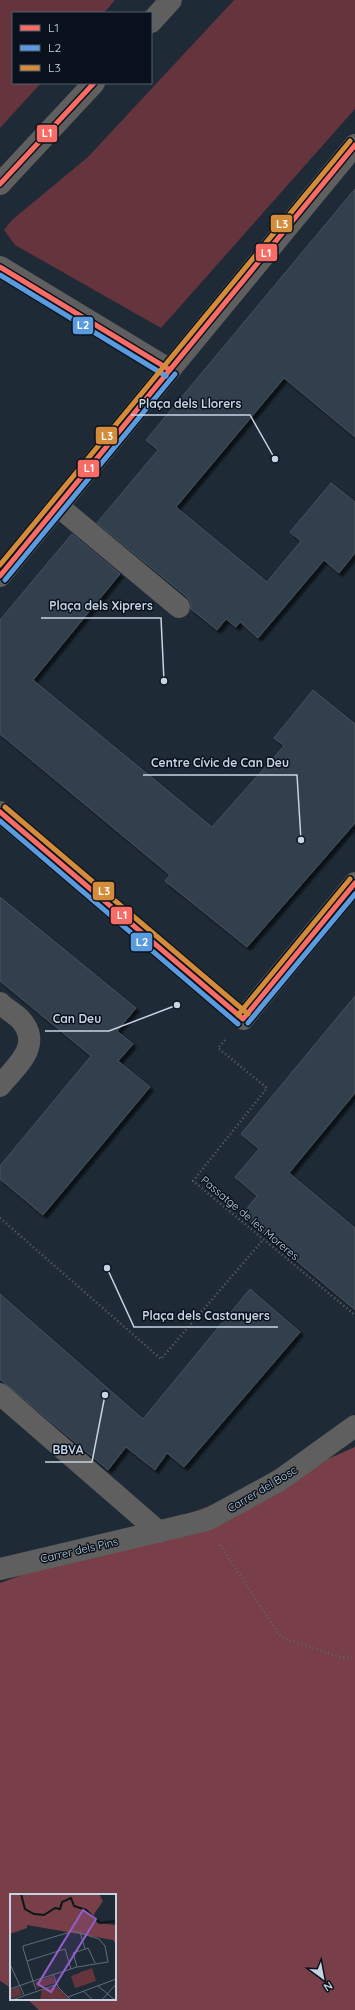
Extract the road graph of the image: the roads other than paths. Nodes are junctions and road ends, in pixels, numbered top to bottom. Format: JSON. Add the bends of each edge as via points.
{"nodes":[{"id":1,"x":171,"y":0,"type":"edge"},
{"id":2,"x":152,"y":21,"type":"edge"},
{"id":3,"x":93,"y":84,"type":"edge"},
{"id":4,"x":355,"y":145,"type":"edge"},
{"id":5,"x":0,"y":184,"type":"edge"},
{"id":6,"x":0,"y":267,"type":"edge"},
{"id":7,"x":170,"y":370,"type":"junction"},
{"id":8,"x":58,"y":506,"type":"junction"},
{"id":9,"x":0,"y":576,"type":"edge"},
{"id":10,"x":179,"y":607,"type":"dead end"},
{"id":11,"x":0,"y":812,"type":"edge"},
{"id":12,"x":355,"y":884,"type":"edge"},
{"id":13,"x":0,"y":1004,"type":"edge"},
{"id":14,"x":0,"y":1086,"type":"edge"},
{"id":15,"x":0,"y":1394,"type":"edge"},
{"id":16,"x":355,"y":1426,"type":"edge"},
{"id":17,"x":159,"y":1532,"type":"junction"},
{"id":18,"x":0,"y":1569,"type":"edge"}],
"edges":[{"from":1,"to":2,"type":"street"},
{"from":3,"to":5,"type":"street"},
{"from":4,"to":7,"type":"street"},
{"from":6,"to":7,"type":"street"},
{"from":7,"to":8,"type":"street"},
{"from":8,"to":9,"type":"street"},
{"from":8,"to":10,"type":"street"},
{"from":11,"to":12,"type":"street","via":[[244,1018]]},
{"from":13,"to":14,"type":"street","via":[[20,1020],[29,1034],[29,1050]]},
{"from":15,"to":17,"type":"street"},
{"from":16,"to":17,"type":"street","name":"Carrer del Bosc","via":[[280,1480],[203,1521]]},
{"from":17,"to":18,"type":"street","name":"Carrer dels Pins"}]}
